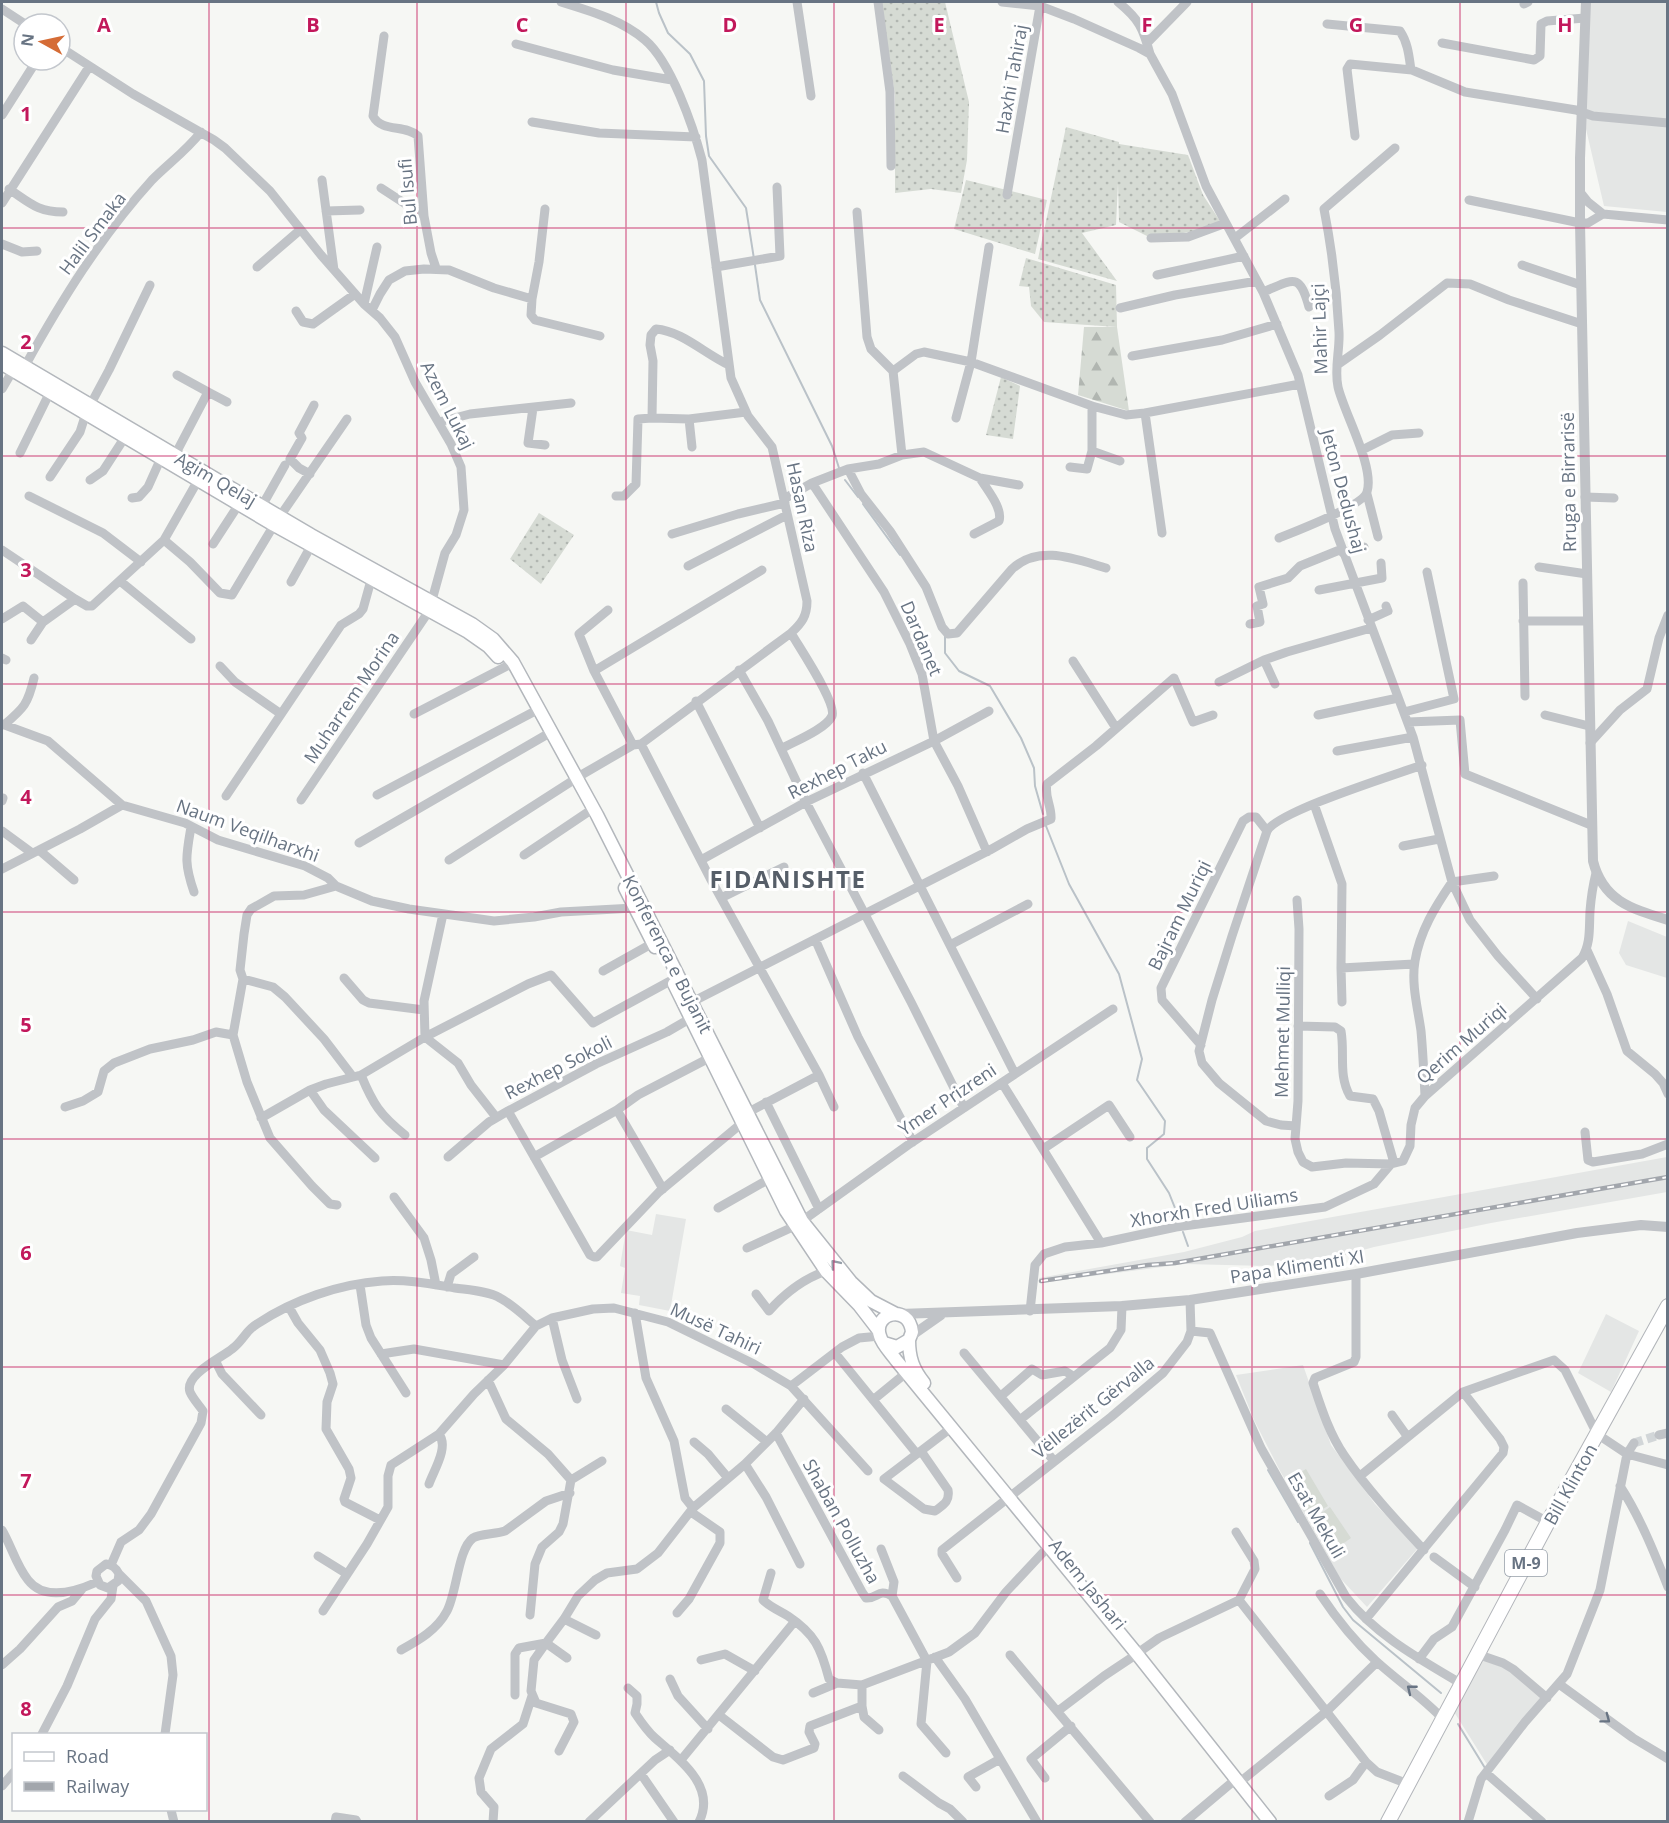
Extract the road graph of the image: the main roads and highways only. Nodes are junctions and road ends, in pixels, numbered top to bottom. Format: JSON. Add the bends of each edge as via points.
{"nodes":[{"id":1,"x":2,"y":353,"type":"edge"},
{"id":2,"x":14,"y":366,"type":"edge"},
{"id":3,"x":88,"y":409,"type":"junction"},
{"id":4,"x":201,"y":475,"type":"junction"},
{"id":5,"x":277,"y":521,"type":"junction"},
{"id":6,"x":301,"y":534,"type":"junction"},
{"id":7,"x":373,"y":574,"type":"junction"},
{"id":8,"x":430,"y":607,"type":"junction"},
{"id":9,"x":536,"y":711,"type":"junction"},
{"id":10,"x":574,"y":780,"type":"junction"},
{"id":11,"x":638,"y":906,"type":"junction"},
{"id":12,"x":714,"y":1056,"type":"junction"},
{"id":13,"x":745,"y":1115,"type":"junction"},
{"id":14,"x":799,"y":1223,"type":"junction"},
{"id":15,"x":1668,"y":1306,"type":"edge"},
{"id":16,"x":898,"y":1314,"type":"junction"},
{"id":17,"x":881,"y":1337,"type":"junction"},
{"id":18,"x":910,"y":1338,"type":"junction"},
{"id":19,"x":1011,"y":1495,"type":"junction"},
{"id":20,"x":1140,"y":1652,"type":"junction"},
{"id":21,"x":1241,"y":1779,"type":"junction"},
{"id":22,"x":1270,"y":1821,"type":"edge"},
{"id":23,"x":1280,"y":1821,"type":"edge"},
{"id":24,"x":1388,"y":1821,"type":"edge"}],
"edges":[{"from":1,"to":2,"type":"main road","name":"Agim Qelaj"},
{"from":2,"to":3,"type":"main road","name":"Agim Qelaj"},
{"from":2,"to":3,"type":"main road","name":"Agim Qelaj","via":[[50,392]]},
{"from":3,"to":4,"type":"main road","name":"Agim Qelaj","via":[[175,455]]},
{"from":3,"to":4,"type":"main road","name":"Agim Qelaj","via":[[125,437]]},
{"from":4,"to":5,"type":"main road","name":"Agim Qelaj","via":[[239,504]]},
{"from":4,"to":5,"type":"main road","name":"Agim Qelaj","via":[[262,506]]},
{"from":5,"to":6,"type":"main road","name":"Agim Qelaj"},
{"from":6,"to":7,"type":"main road","name":"Agim Qelaj"},
{"from":6,"to":7,"type":"main road","name":"Agim Qelaj","via":[[312,546]]},
{"from":7,"to":8,"type":"main road","name":"Agim Qelaj"},
{"from":8,"to":9,"type":"main road","name":"Konferenca e Bujanit","via":[[476,637],[507,666]]},
{"from":8,"to":9,"type":"main road","name":"Konferenca e Bujanit","via":[[472,624],[493,639],[513,662]]},
{"from":9,"to":10,"type":"main road","name":"Konferenca e Bujanit"},
{"from":10,"to":11,"type":"main road","name":"Konferenca e Bujanit"},
{"from":10,"to":11,"type":"main road","name":"Konferenca e Bujanit"},
{"from":11,"to":12,"type":"main road","name":"Konferenca e Bujanit","via":[[653,943]]},
{"from":11,"to":12,"type":"main road","name":"Konferenca e Bujanit","via":[[692,1002]]},
{"from":12,"to":13,"type":"main road","name":"Konferenca e Bujanit"},
{"from":13,"to":14,"type":"main road","name":"Konferenca e Bujanit"},
{"from":13,"to":14,"type":"main road","name":"Konferenca e Bujanit","via":[[769,1179]]},
{"from":16,"to":14,"type":"main road","name":"Konferenca e Bujanit","one_way":true,"via":[[871,1301]]},
{"from":14,"to":17,"type":"main road","name":"Konferenca e Bujanit","via":[[826,1271],[860,1305]]},
{"from":15,"to":24,"type":"main road","name":"Bill Klinton","number":"M-9"},
{"from":16,"to":17,"type":"main road","via":[[883,1319]]},
{"from":16,"to":18,"type":"main road","via":[[910,1323]]},
{"from":17,"to":18,"type":"main road","via":[[897,1347]]},
{"from":17,"to":19,"type":"main road","name":"Adem Jashari","via":[[951,1428]]},
{"from":18,"to":19,"type":"main road","name":"Adem Jashari","via":[[916,1373]]},
{"from":19,"to":20,"type":"main road","name":"Adem Jashari"},
{"from":19,"to":20,"type":"main road","name":"Adem Jashari","via":[[1049,1546]]},
{"from":20,"to":21,"type":"main road","name":"Adem Jashari"},
{"from":21,"to":22,"type":"main road","name":"Adem Jashari"},
{"from":21,"to":23,"type":"main road","name":"Adem Jashari"}]}
